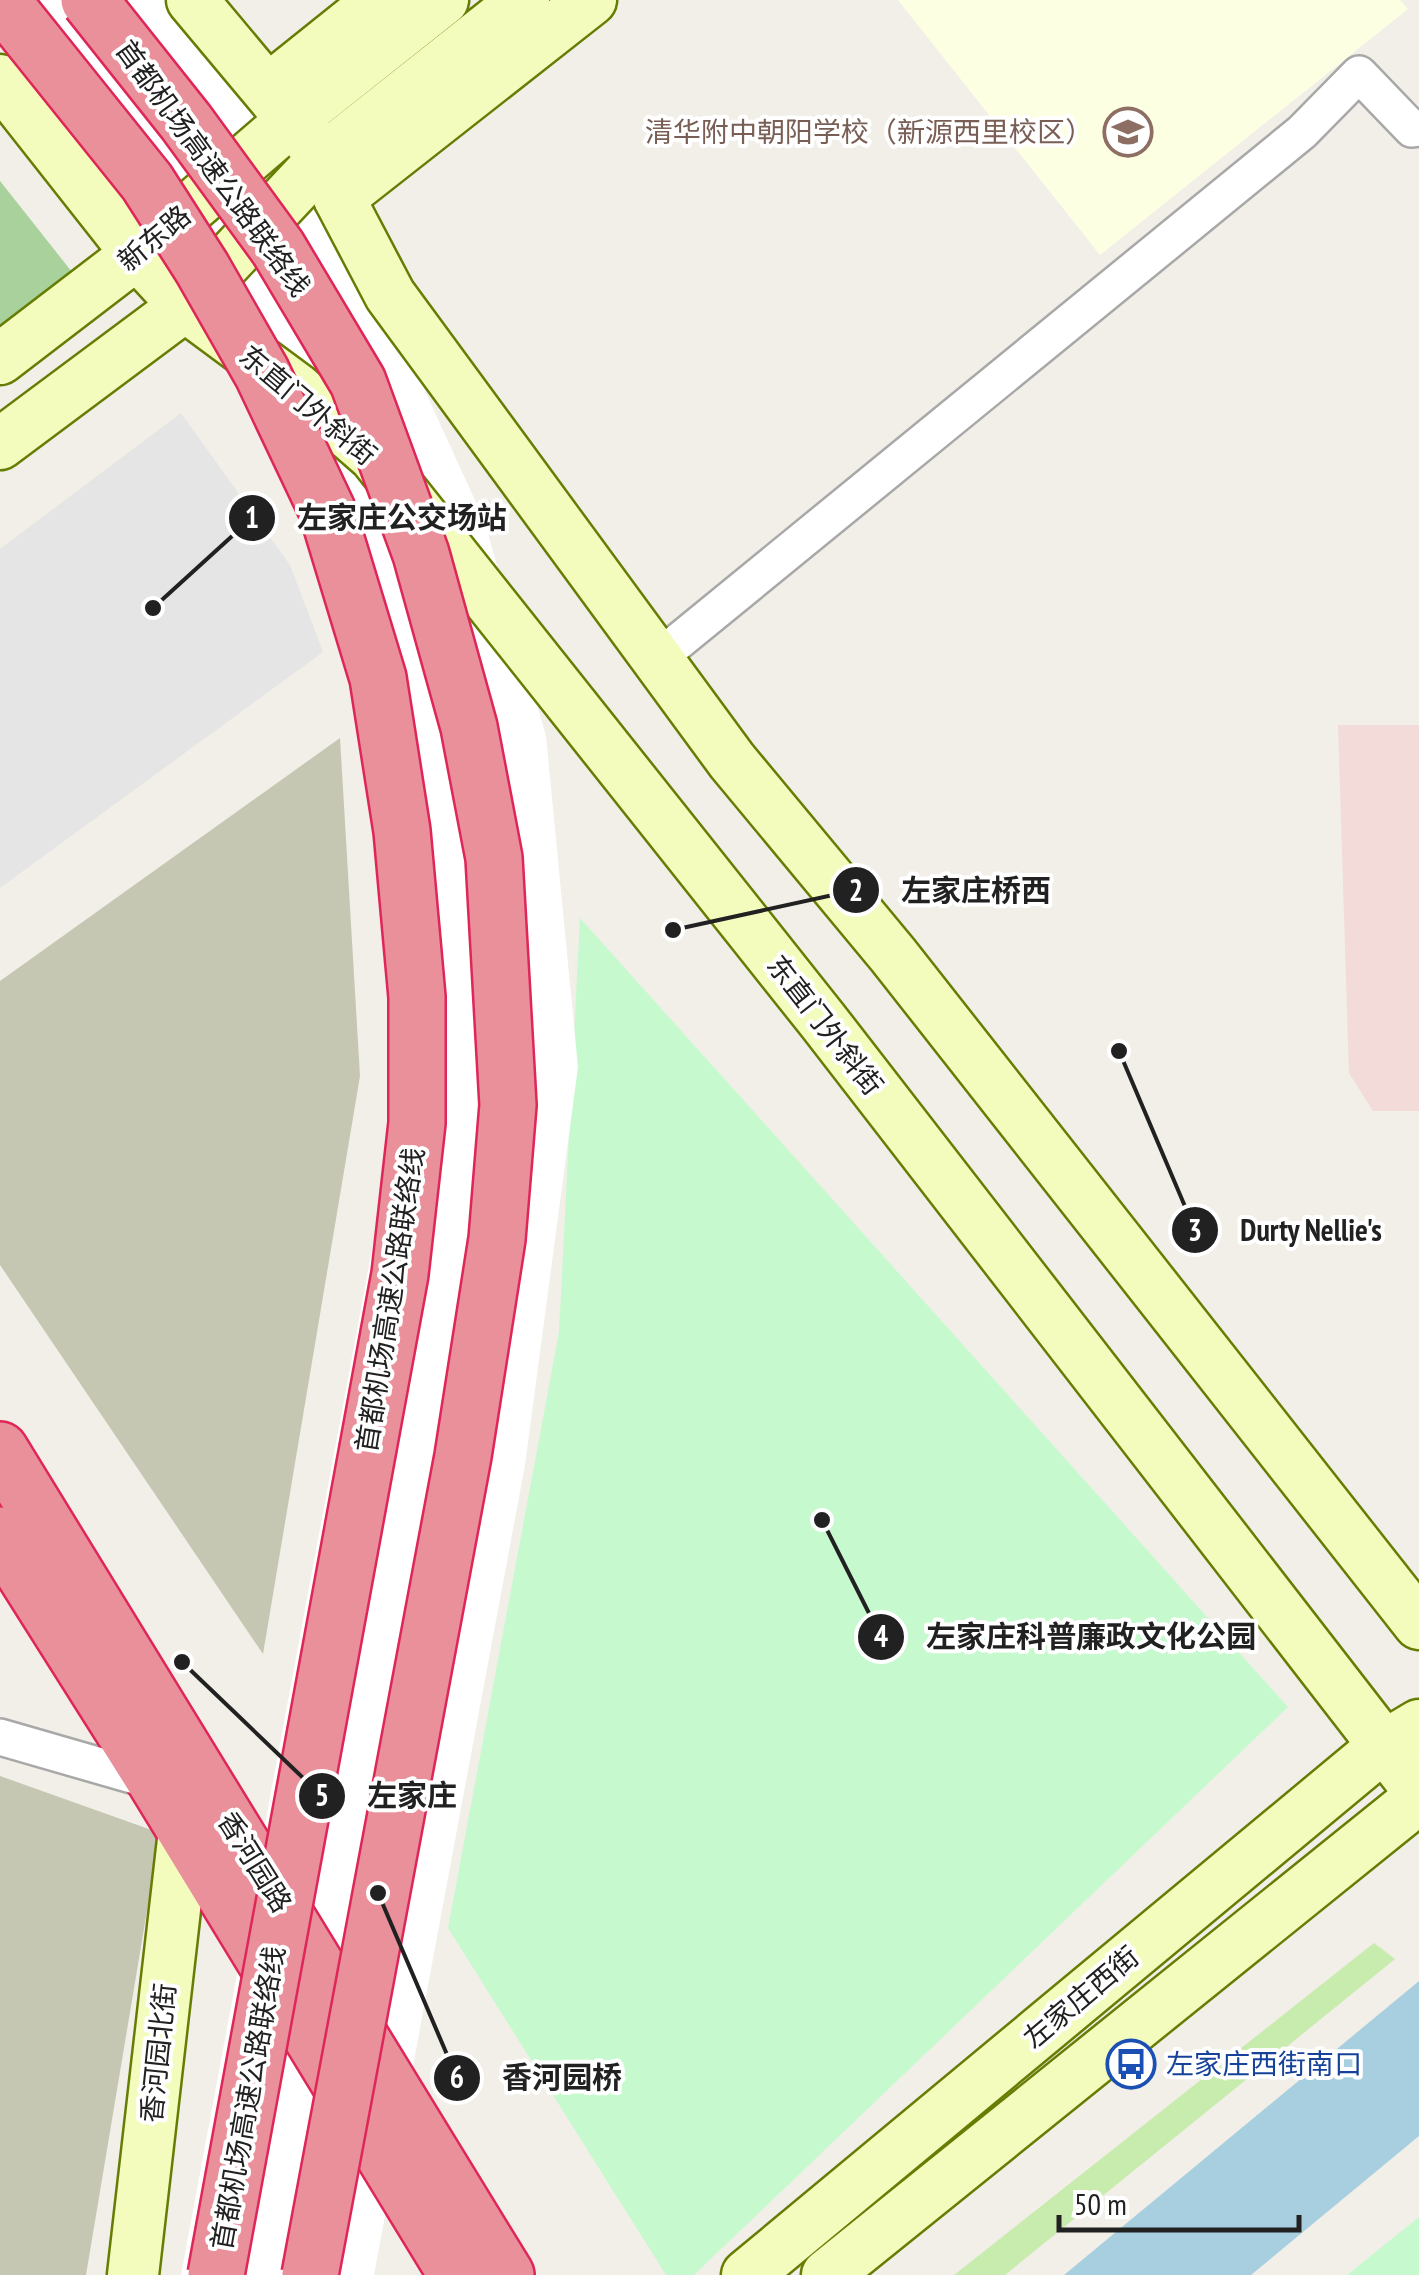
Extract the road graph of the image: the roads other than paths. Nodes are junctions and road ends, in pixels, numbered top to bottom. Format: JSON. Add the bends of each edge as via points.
{"nodes":[{"id":1,"x":1,"y":0,"type":"edge"},
{"id":2,"x":88,"y":0,"type":"edge"},
{"id":3,"x":192,"y":0,"type":"edge"},
{"id":4,"x":380,"y":0,"type":"edge"},
{"id":5,"x":443,"y":0,"type":"edge"},
{"id":6,"x":524,"y":0,"type":"edge"},
{"id":7,"x":591,"y":0,"type":"edge"},
{"id":8,"x":0,"y":80,"type":"edge"},
{"id":9,"x":281,"y":104,"type":"junction"},
{"id":10,"x":1419,"y":128,"type":"edge"},
{"id":11,"x":331,"y":178,"type":"junction"},
{"id":12,"x":136,"y":254,"type":"junction"},
{"id":13,"x":185,"y":306,"type":"junction"},
{"id":14,"x":0,"y":358,"type":"edge"},
{"id":15,"x":0,"y":444,"type":"edge"},
{"id":16,"x":657,"y":658,"type":"junction"},
{"id":17,"x":0,"y":1450,"type":"edge"},
{"id":18,"x":0,"y":1535,"type":"edge"},
{"id":19,"x":1419,"y":1624,"type":"edge"},
{"id":20,"x":1402,"y":1735,"type":"edge"},
{"id":21,"x":0,"y":1737,"type":"edge"},
{"id":22,"x":156,"y":1782,"type":"junction"},
{"id":23,"x":1419,"y":1794,"type":"edge"},
{"id":24,"x":184,"y":1831,"type":"junction"},
{"id":25,"x":134,"y":2275,"type":"edge"},
{"id":26,"x":216,"y":2275,"type":"edge"},
{"id":27,"x":310,"y":2275,"type":"edge"},
{"id":28,"x":457,"y":2275,"type":"edge"},
{"id":29,"x":506,"y":2275,"type":"edge"},
{"id":30,"x":747,"y":2275,"type":"edge"},
{"id":31,"x":827,"y":2275,"type":"edge"}],
"edges":[{"from":1,"to":26,"type":"highway","name":"首都机场高速公路联络线","bridge":true,"via":[[147,182],[262,373],[327,510],[378,678],[402,830],[417,997],[417,1123],[400,1274]]},
{"from":2,"to":27,"type":"highway","name":"首都机场高速公路联络线","bridge":true,"via":[[278,248],[358,382],[422,554],[469,727],[494,858],[508,1105],[498,1239]]},
{"from":3,"to":9,"type":"main road"},
{"from":4,"to":9,"type":"main road"},
{"from":5,"to":9,"type":"main road","name":"新东路"},
{"from":6,"to":11,"type":"main road"},
{"from":7,"to":11,"type":"main road"},
{"from":8,"to":12,"type":"main road","name":"东直门外斜街"},
{"from":9,"to":11,"type":"main road"},
{"from":9,"to":12,"type":"main road","name":"新东路"},
{"from":10,"to":16,"type":"street","via":[[1412,129],[1359,74],[1302,132]]},
{"from":11,"to":13,"type":"main road"},
{"from":11,"to":16,"type":"main road","via":[[390,295]]},
{"from":12,"to":13,"type":"main road","name":"东直门外斜街"},
{"from":12,"to":14,"type":"main road","name":"新东路"},
{"from":13,"to":15,"type":"main road"},
{"from":13,"to":20,"type":"main road","name":"东直门外斜街","via":[[374,456]]},
{"from":16,"to":19,"type":"main road"},
{"from":17,"to":29,"type":"highway","name":"香河园路"},
{"from":18,"to":22,"type":"highway","name":"香河园路"},
{"from":20,"to":23,"type":"main road","name":"东直门外斜街"},
{"from":20,"to":30,"type":"main road","name":"左家庄西街"},
{"from":21,"to":22,"type":"street"},
{"from":22,"to":24,"type":"highway","name":"香河园路"},
{"from":23,"to":31,"type":"main road","name":"左家庄西街"},
{"from":24,"to":25,"type":"main road","name":"香河园北街"},
{"from":24,"to":28,"type":"highway","name":"香河园路"}]}
